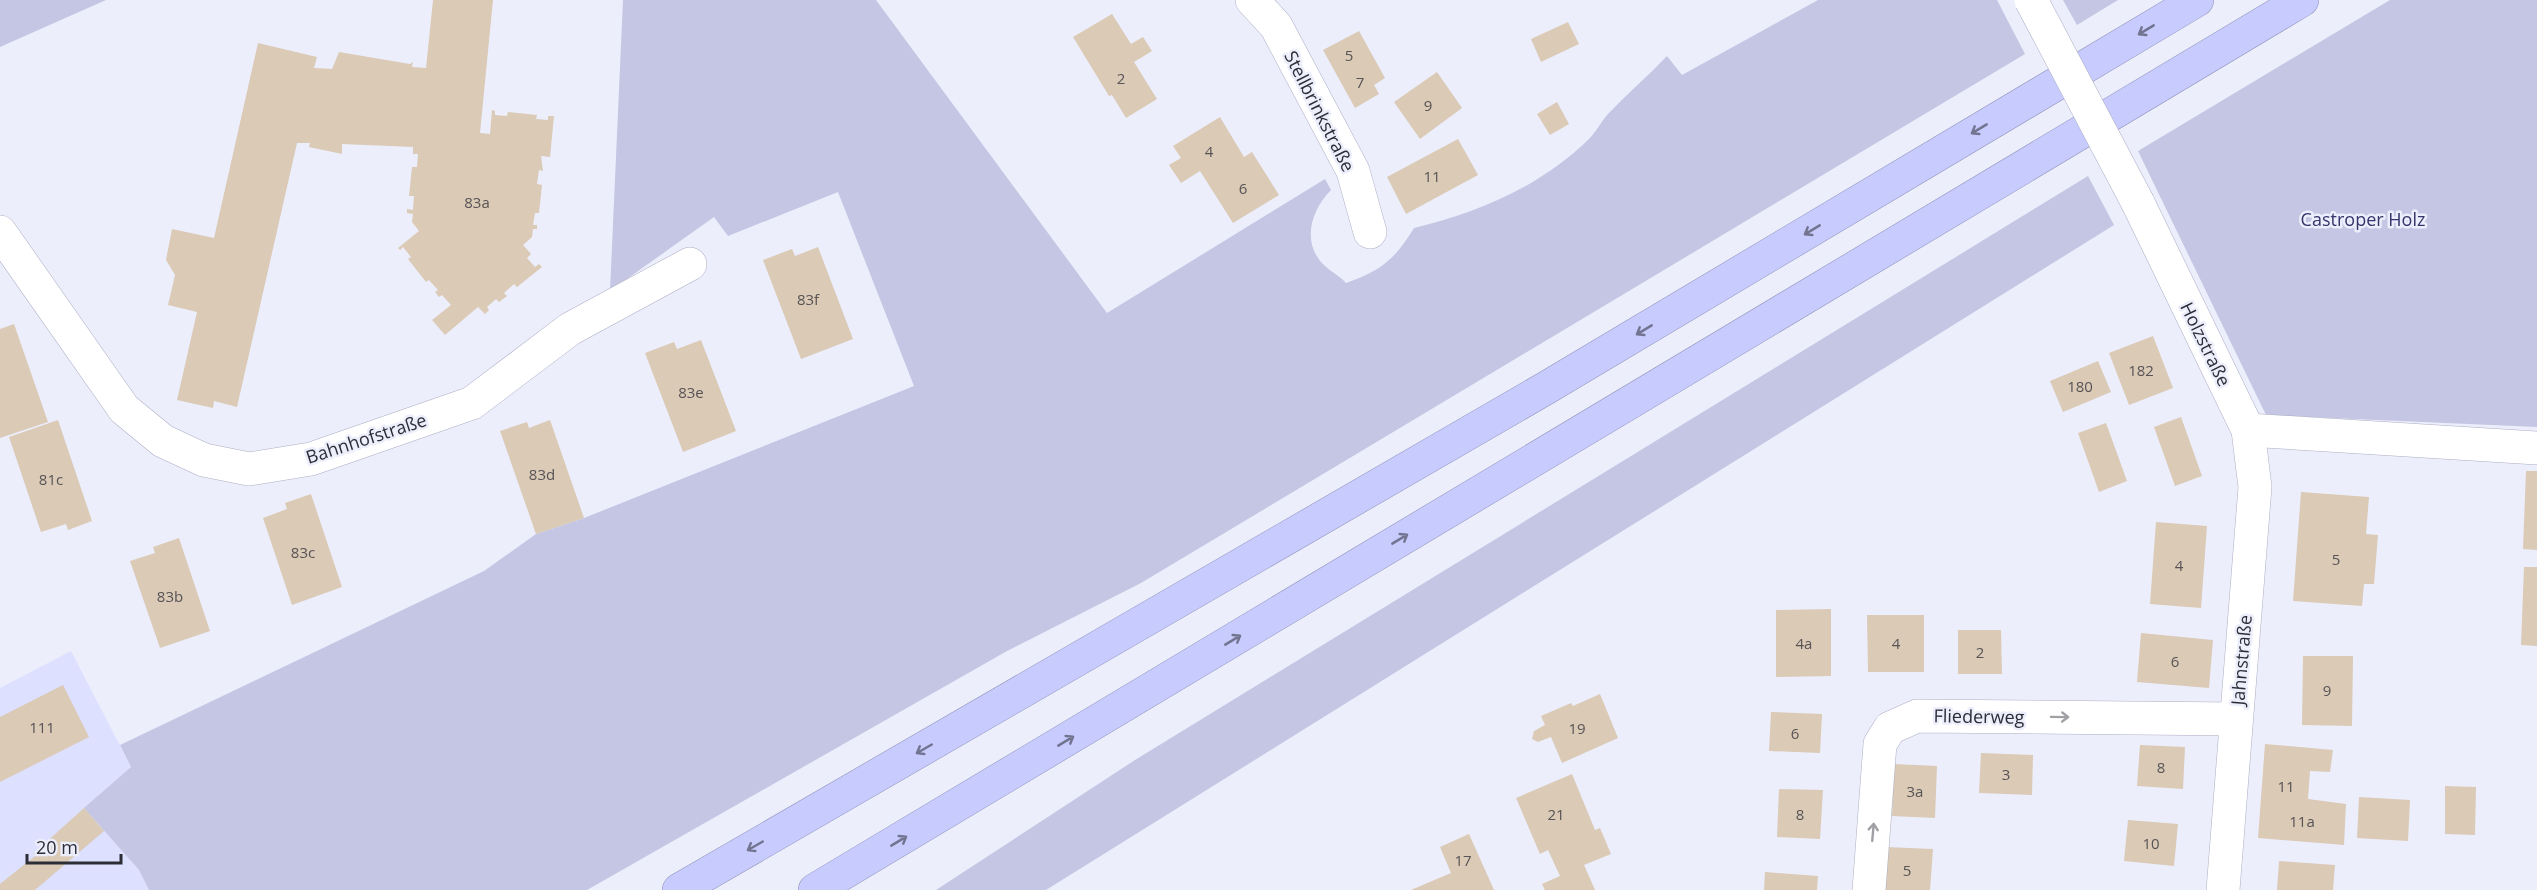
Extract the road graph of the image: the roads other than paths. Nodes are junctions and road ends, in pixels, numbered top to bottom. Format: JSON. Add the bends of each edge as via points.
{"nodes":[{"id":1,"x":1252,"y":0,"type":"edge"},
{"id":2,"x":2031,"y":0,"type":"edge"},
{"id":3,"x":2197,"y":0,"type":"edge"},
{"id":4,"x":2302,"y":0,"type":"edge"},
{"id":5,"x":0,"y":232,"type":"edge"},
{"id":6,"x":1370,"y":232,"type":"dead end"},
{"id":7,"x":690,"y":264,"type":"dead end"},
{"id":8,"x":2248,"y":430,"type":"junction"},
{"id":9,"x":2537,"y":448,"type":"edge"},
{"id":10,"x":2236,"y":719,"type":"junction"},
{"id":11,"x":679,"y":890,"type":"edge"},
{"id":12,"x":815,"y":890,"type":"edge"},
{"id":13,"x":1869,"y":890,"type":"edge"},
{"id":14,"x":2223,"y":890,"type":"edge"}],
"edges":[{"from":1,"to":6,"type":"street","name":"Stellbrinkstraße","via":[[1276,26],[1353,171]]},
{"from":2,"to":8,"type":"street","name":"Holzstraße","bridge":true,"via":[[2138,202]]},
{"from":3,"to":11,"type":"highway","one_way":true,"via":[[1536,394]]},
{"from":12,"to":4,"type":"highway","one_way":true},
{"from":5,"to":7,"type":"street","name":"Bahnhofstraße","via":[[124,409],[163,441],[204,460],[249,469],[312,459],[472,403],[570,329]]},
{"from":8,"to":9,"type":"street"},
{"from":8,"to":10,"type":"street","name":"Jahnstraße","via":[[2255,488]]},
{"from":13,"to":10,"type":"street","name":"Fliederweg","one_way":true,"via":[[1881,744],[1890,728],[1917,716]]},
{"from":10,"to":14,"type":"street","name":"Jahnstraße"}]}
